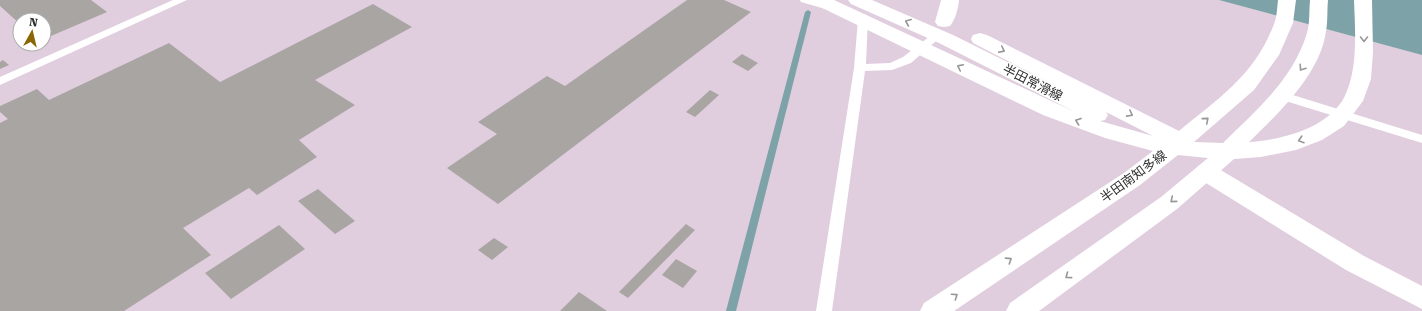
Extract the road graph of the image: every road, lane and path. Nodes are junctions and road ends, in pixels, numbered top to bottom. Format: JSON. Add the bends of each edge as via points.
{"nodes":[{"id":1,"x":182,"y":0,"type":"edge"},
{"id":2,"x":804,"y":0,"type":"edge"},
{"id":3,"x":820,"y":0,"type":"edge"},
{"id":4,"x":857,"y":0,"type":"edge"},
{"id":5,"x":889,"y":0,"type":"edge"},
{"id":6,"x":950,"y":0,"type":"edge"},
{"id":7,"x":1287,"y":0,"type":"edge"},
{"id":8,"x":1319,"y":0,"type":"edge"},
{"id":9,"x":1363,"y":0,"type":"edge"},
{"id":10,"x":941,"y":28,"type":"junction"},
{"id":11,"x":860,"y":68,"type":"junction"},
{"id":12,"x":0,"y":81,"type":"edge"},
{"id":13,"x":1283,"y":96,"type":"junction"},
{"id":14,"x":1422,"y":139,"type":"edge"},
{"id":15,"x":1174,"y":146,"type":"junction"},
{"id":16,"x":1209,"y":170,"type":"junction"},
{"id":17,"x":1422,"y":298,"type":"edge"},
{"id":18,"x":824,"y":311,"type":"edge"},
{"id":19,"x":933,"y":311,"type":"edge"},
{"id":20,"x":1019,"y":311,"type":"edge"}],
"edges":[{"from":1,"to":12,"type":"lane"},
{"from":2,"to":11,"type":"lane","via":[[863,16]]},
{"from":9,"to":3,"type":"main road","one_way":true,"via":[[1364,45],[1360,87],[1354,101],[1328,128],[1306,139],[1252,150],[1188,149],[1150,142],[1081,122],[1050,110]]},
{"from":10,"to":4,"type":"main road","name":"半田常滑線","one_way":true},
{"from":5,"to":10,"type":"main road","name":"半田常滑線"},
{"from":6,"to":10,"type":"main road"},
{"from":15,"to":7,"type":"main road","name":"半田南知多線","one_way":true,"via":[[1247,85],[1269,55],[1284,23]]},
{"from":8,"to":13,"type":"main road","one_way":true,"via":[[1317,32],[1306,62]]},
{"from":10,"to":11,"type":"lane","via":[[907,60],[892,66]]},
{"from":10,"to":15,"type":"main road","name":"半田常滑線"},
{"from":11,"to":18,"type":"lane"},
{"from":13,"to":14,"type":"lane"},
{"from":13,"to":16,"type":"main road"},
{"from":15,"to":16,"type":"main road","name":"半田常滑線"},
{"from":19,"to":15,"type":"main road","name":"半田南知多線","one_way":true,"via":[[1132,178]]},
{"from":16,"to":17,"type":"main road","name":"半田常滑線","via":[[1355,263]]},
{"from":16,"to":20,"type":"main road","one_way":true,"via":[[1169,203]]}]}
